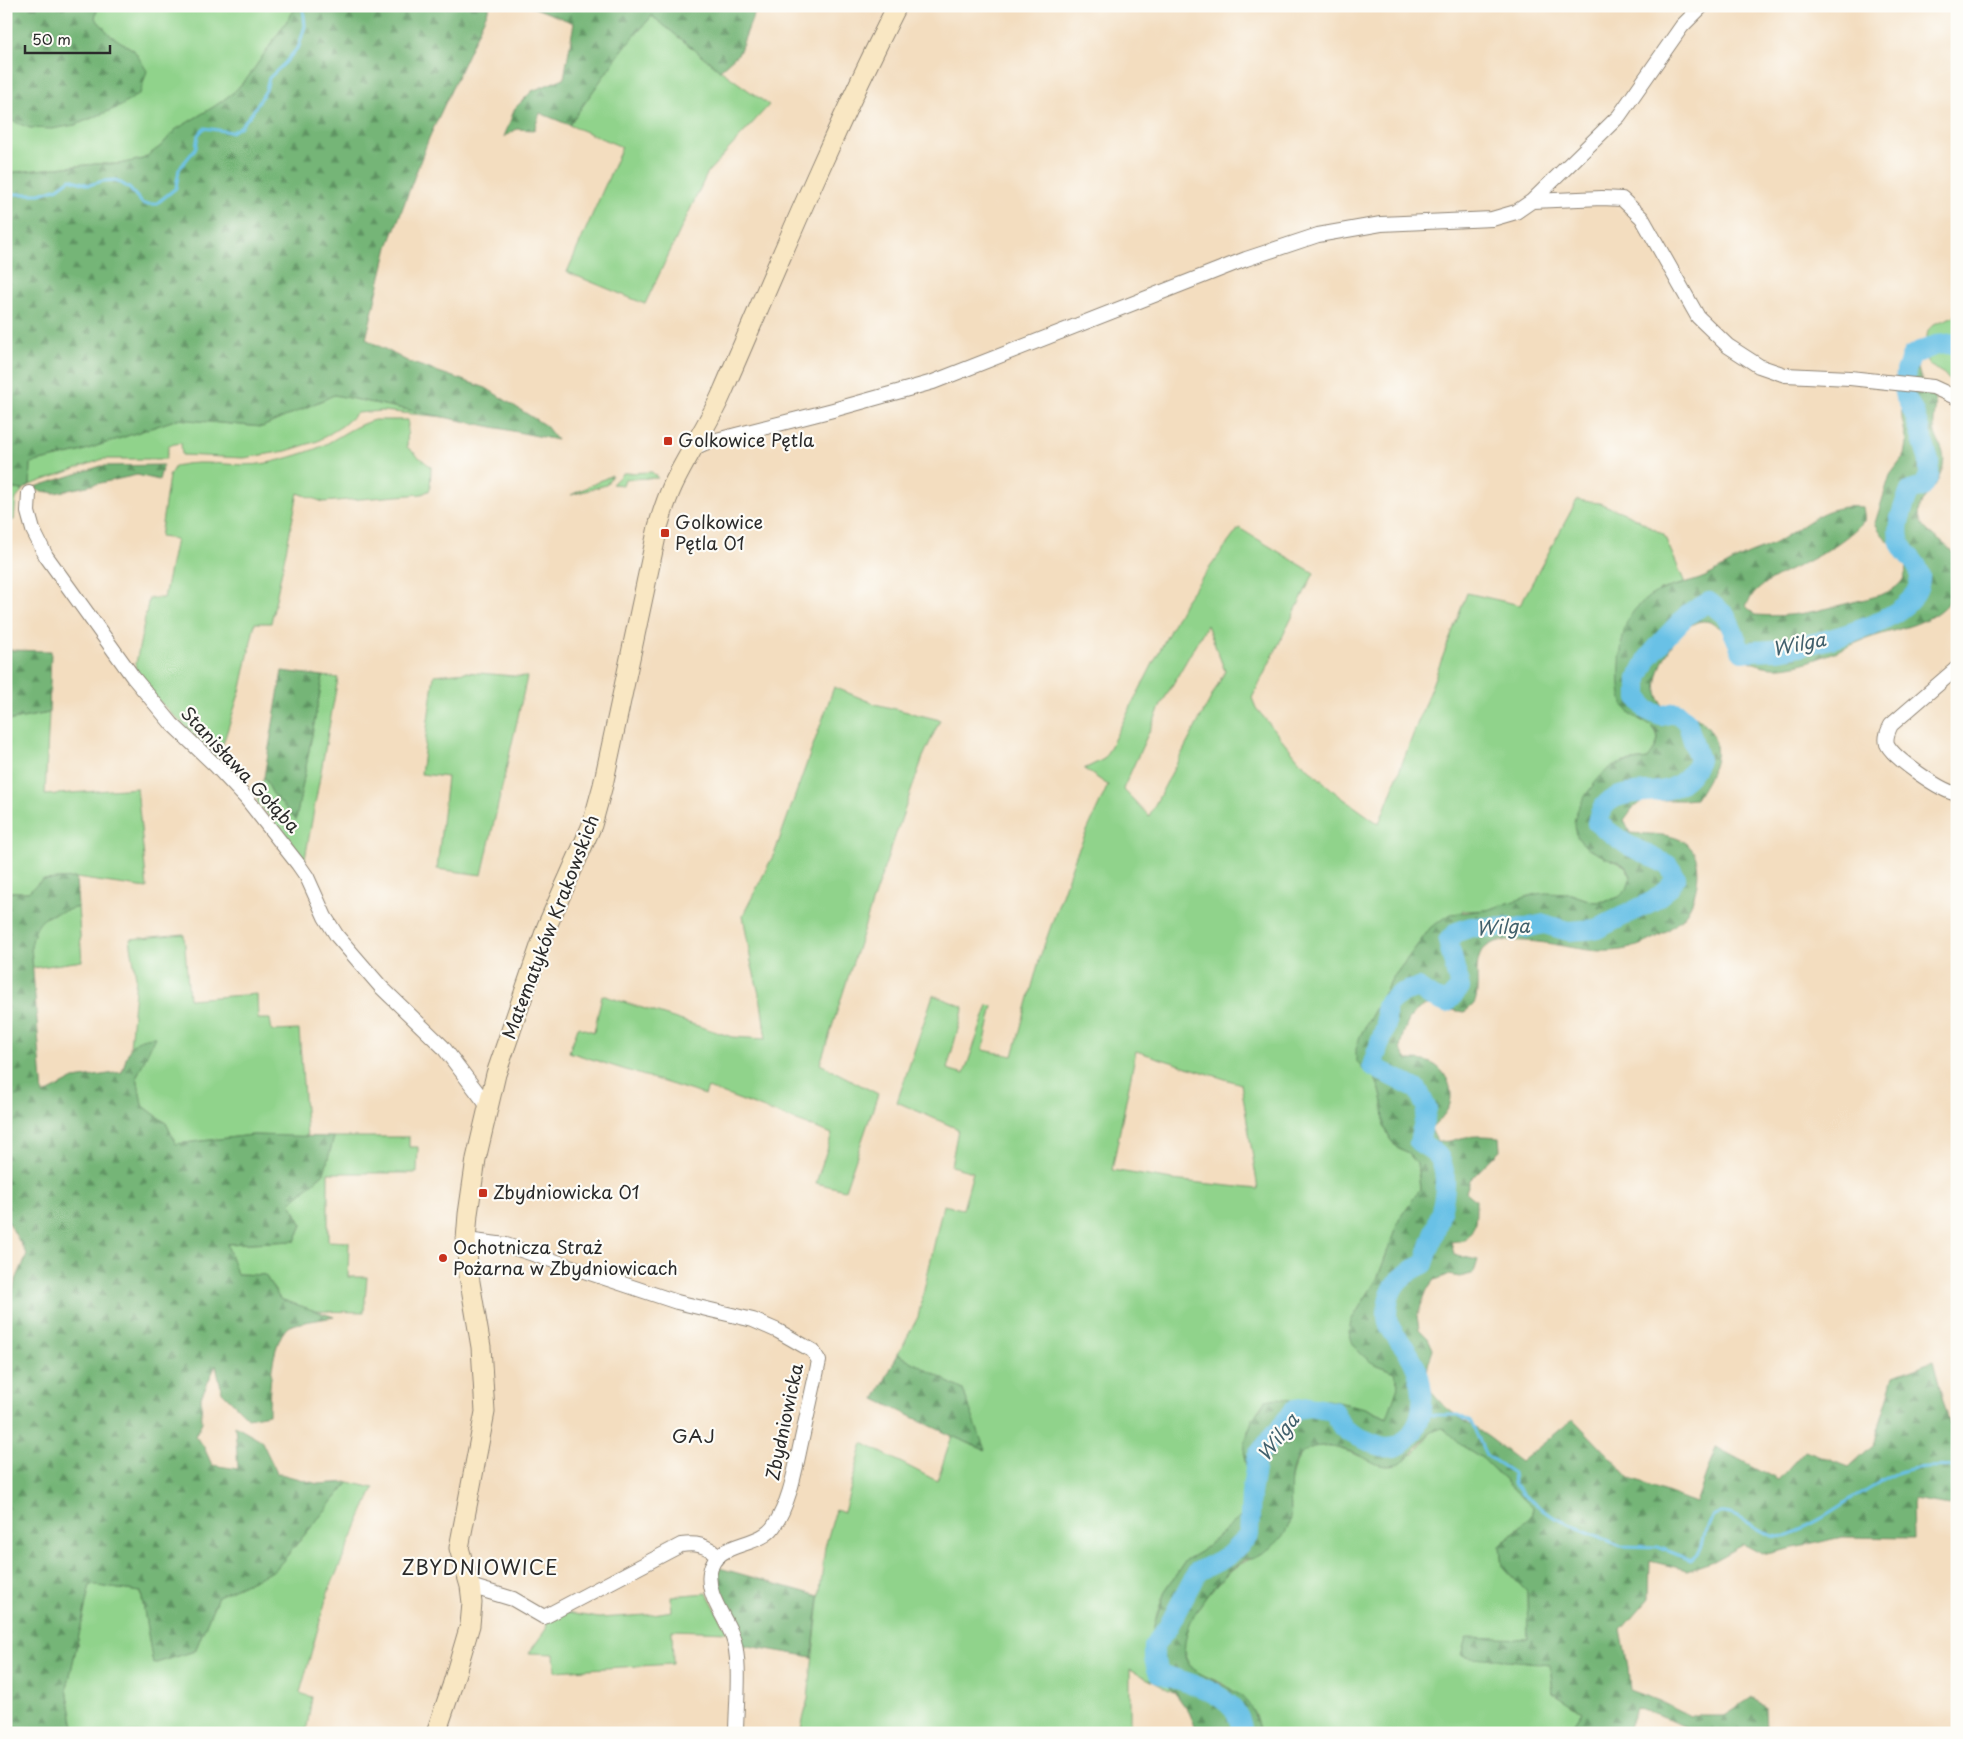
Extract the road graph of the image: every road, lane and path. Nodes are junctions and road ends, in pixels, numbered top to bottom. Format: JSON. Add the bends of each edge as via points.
{"nodes":[{"id":1,"x":897,"y":6,"type":"edge"},
{"id":2,"x":1702,"y":6,"type":"edge"},
{"id":3,"x":1532,"y":201,"type":"junction"},
{"id":4,"x":1957,"y":398,"type":"edge"},
{"id":5,"x":692,"y":449,"type":"junction"},
{"id":6,"x":29,"y":493,"type":"dead end"},
{"id":7,"x":1957,"y":668,"type":"edge"},
{"id":8,"x":1957,"y":794,"type":"edge"},
{"id":9,"x":488,"y":1105,"type":"junction"},
{"id":10,"x":466,"y":1240,"type":"junction"},
{"id":11,"x":718,"y":1555,"type":"junction"},
{"id":12,"x":470,"y":1586,"type":"junction"},
{"id":13,"x":436,"y":1733,"type":"edge"},
{"id":14,"x":736,"y":1733,"type":"edge"}],
"edges":[{"from":1,"to":5,"type":"street","name":"Matematyków Krakowskich","via":[[786,245],[719,401]]},
{"from":2,"to":3,"type":"street","via":[[1682,26],[1619,116]]},
{"from":3,"to":4,"type":"street","via":[[1622,199],[1642,218],[1698,317],[1728,346],[1759,366],[1785,375],[1933,387]]},
{"from":3,"to":5,"type":"street","via":[[1516,212],[1492,219],[1381,224],[1318,235],[933,382]]},
{"from":5,"to":9,"type":"street","name":"Matematyków Krakowskich","via":[[673,485],[658,527],[592,825],[547,926]]},
{"from":6,"to":9,"type":"street","name":"Stanisława Gołąba","via":[[28,512],[46,556],[123,664],[172,724],[216,766],[278,837],[307,876],[337,936],[381,987],[443,1047]]},
{"from":7,"to":8,"type":"street","via":[[1891,725],[1886,736],[1887,745],[1897,756],[1933,784]]},
{"from":9,"to":10,"type":"street","name":"Matematyków Krakowskich","via":[[472,1186]]},
{"from":10,"to":11,"type":"street","name":"Zbydniowicka","via":[[506,1245],[677,1302],[753,1320],[813,1351],[819,1361],[794,1475],[774,1527],[762,1536]]},
{"from":10,"to":12,"type":"street","name":"Matematyków Krakowskich","via":[[468,1276],[481,1347],[485,1412],[459,1548]]},
{"from":11,"to":12,"type":"street","via":[[696,1543],[681,1545],[544,1617],[512,1599]]},
{"from":11,"to":14,"type":"street","via":[[712,1562],[709,1583],[736,1647]]},
{"from":12,"to":13,"type":"street","name":"Matematyków Krakowskich","via":[[470,1626]]}]}
